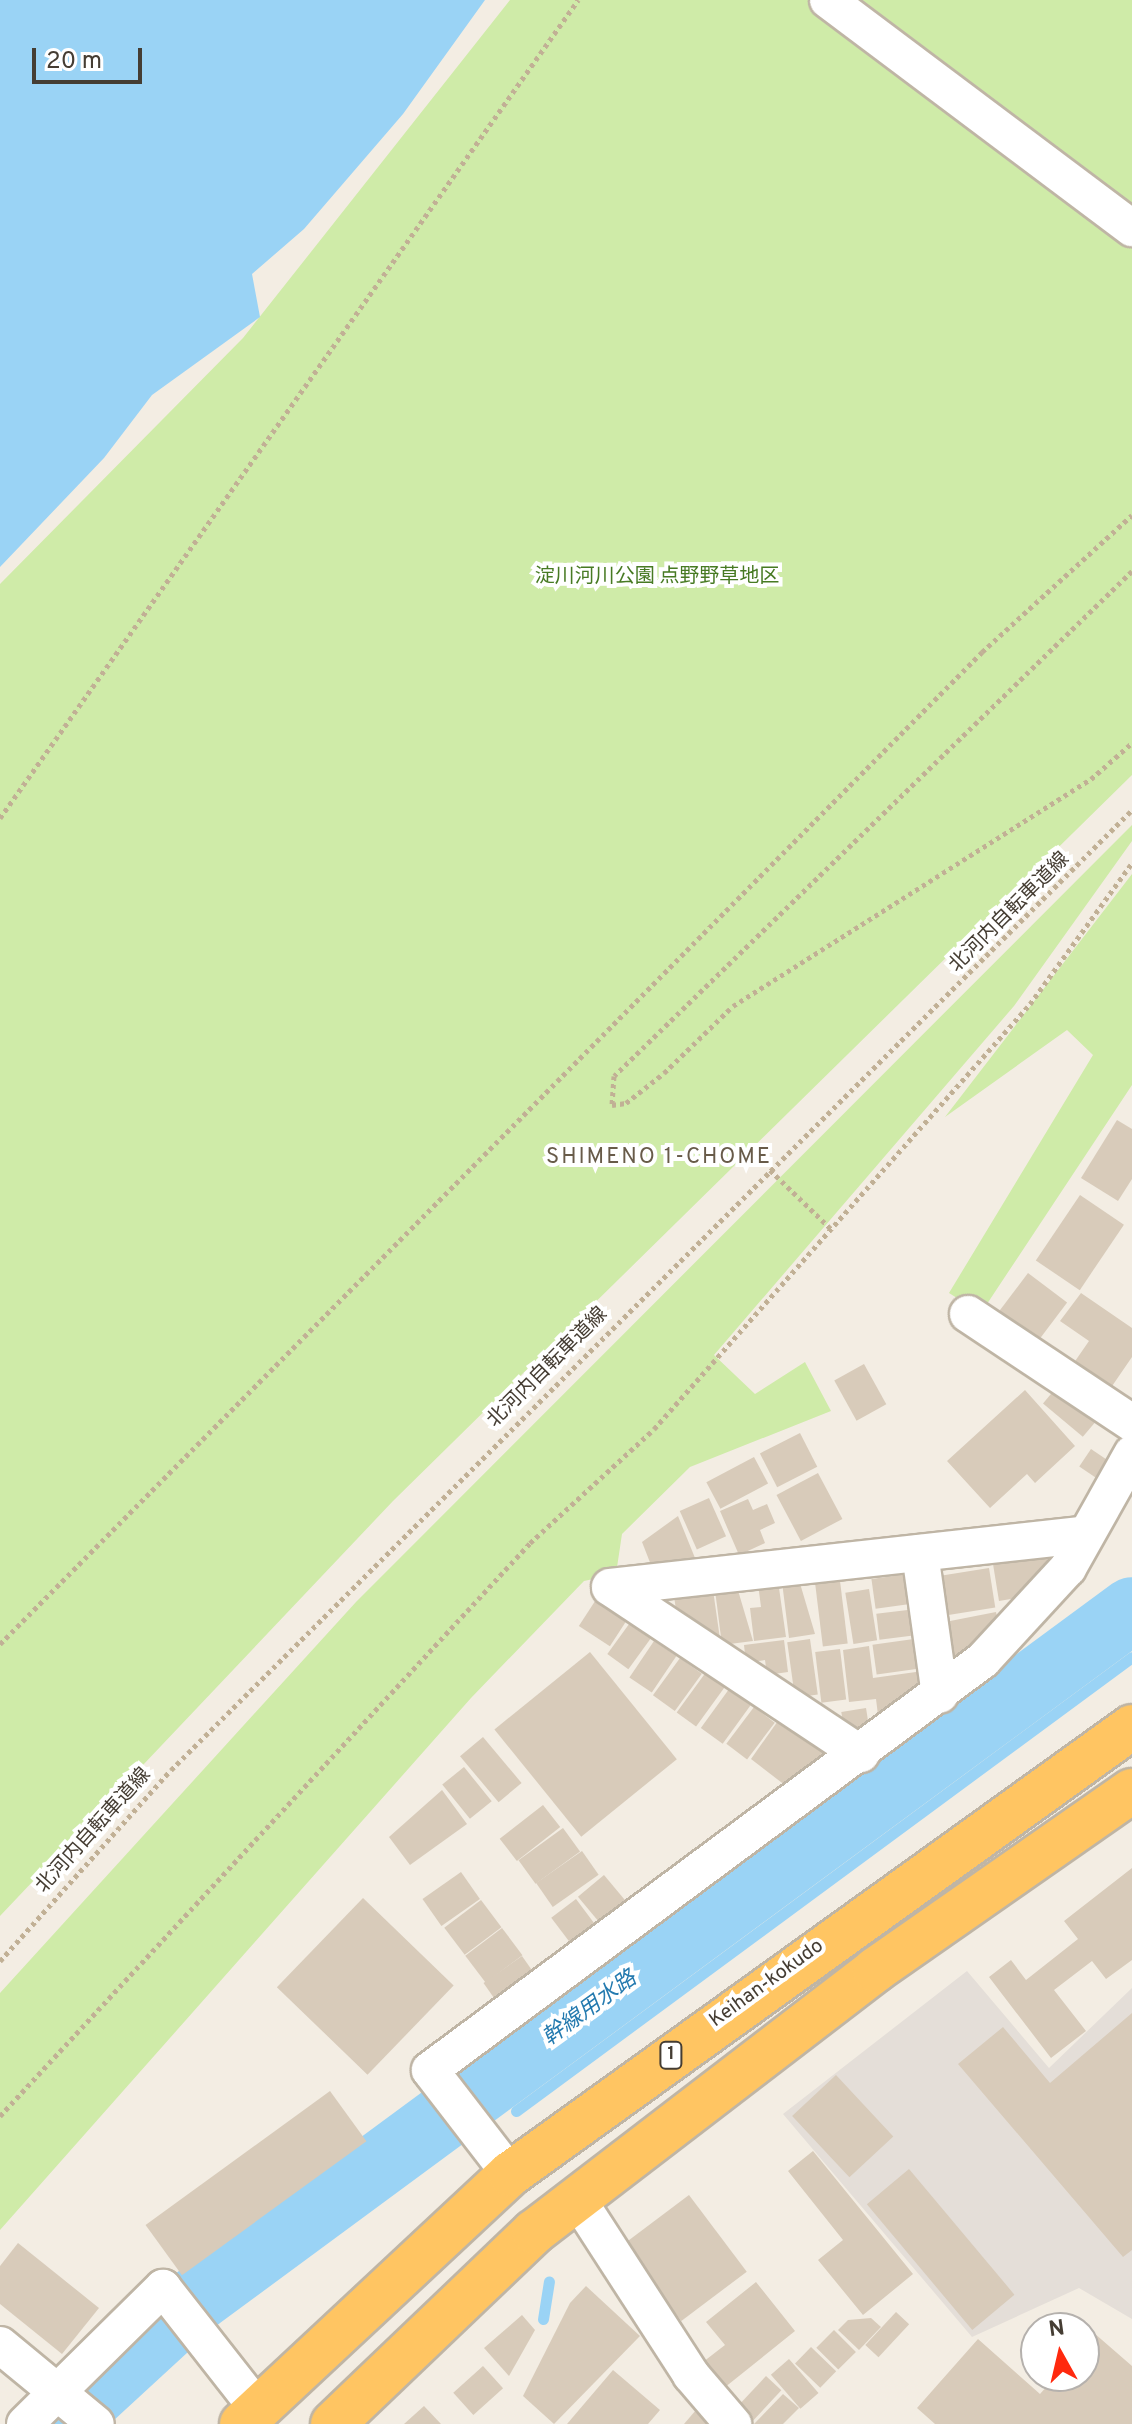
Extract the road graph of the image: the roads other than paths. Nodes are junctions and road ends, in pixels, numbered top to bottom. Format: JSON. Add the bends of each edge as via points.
{"nodes":[{"id":1,"x":828,"y":0,"type":"edge"},
{"id":2,"x":1132,"y":228,"type":"edge"},
{"id":3,"x":968,"y":1314,"type":"dead end"},
{"id":4,"x":1130,"y":1418,"type":"edge"},
{"id":5,"x":1132,"y":1454,"type":"edge"},
{"id":6,"x":1081,"y":1535,"type":"junction"},
{"id":7,"x":920,"y":1553,"type":"junction"},
{"id":8,"x":940,"y":1695,"type":"junction"},
{"id":9,"x":1132,"y":1727,"type":"edge"},
{"id":10,"x":861,"y":1754,"type":"junction"},
{"id":11,"x":1132,"y":1791,"type":"edge"},
{"id":12,"x":510,"y":2174,"type":"junction"},
{"id":13,"x":578,"y":2200,"type":"junction"},
{"id":14,"x":0,"y":2345,"type":"edge"},
{"id":15,"x":54,"y":2389,"type":"junction"},
{"id":16,"x":250,"y":2416,"type":"edge"},
{"id":17,"x":25,"y":2424,"type":"edge"},
{"id":18,"x":96,"y":2424,"type":"edge"},
{"id":19,"x":333,"y":2424,"type":"edge"},
{"id":20,"x":733,"y":2424,"type":"edge"}],
"edges":[{"from":1,"to":2,"type":"street"},
{"from":3,"to":4,"type":"street"},
{"from":5,"to":6,"type":"street"},
{"from":6,"to":7,"type":"street"},
{"from":6,"to":8,"type":"street","via":[[1068,1568],[1030,1617]]},
{"from":7,"to":8,"type":"street"},
{"from":7,"to":10,"type":"street","via":[[610,1587]]},
{"from":8,"to":10,"type":"street"},
{"from":9,"to":12,"type":"highway","name":"Keihan-kokudo","number":"1"},
{"from":10,"to":12,"type":"street","via":[[430,2070]]},
{"from":11,"to":13,"type":"highway","via":[[875,1970]]},
{"from":12,"to":16,"type":"highway","name":"Keihan-kokudo","number":"1"},
{"from":13,"to":19,"type":"highway","via":[[534,2232]]},
{"from":13,"to":20,"type":"street","via":[[691,2375]]},
{"from":14,"to":15,"type":"street"},
{"from":15,"to":16,"type":"street","via":[[163,2288]]},
{"from":15,"to":17,"type":"street"},
{"from":15,"to":18,"type":"street"}]}
